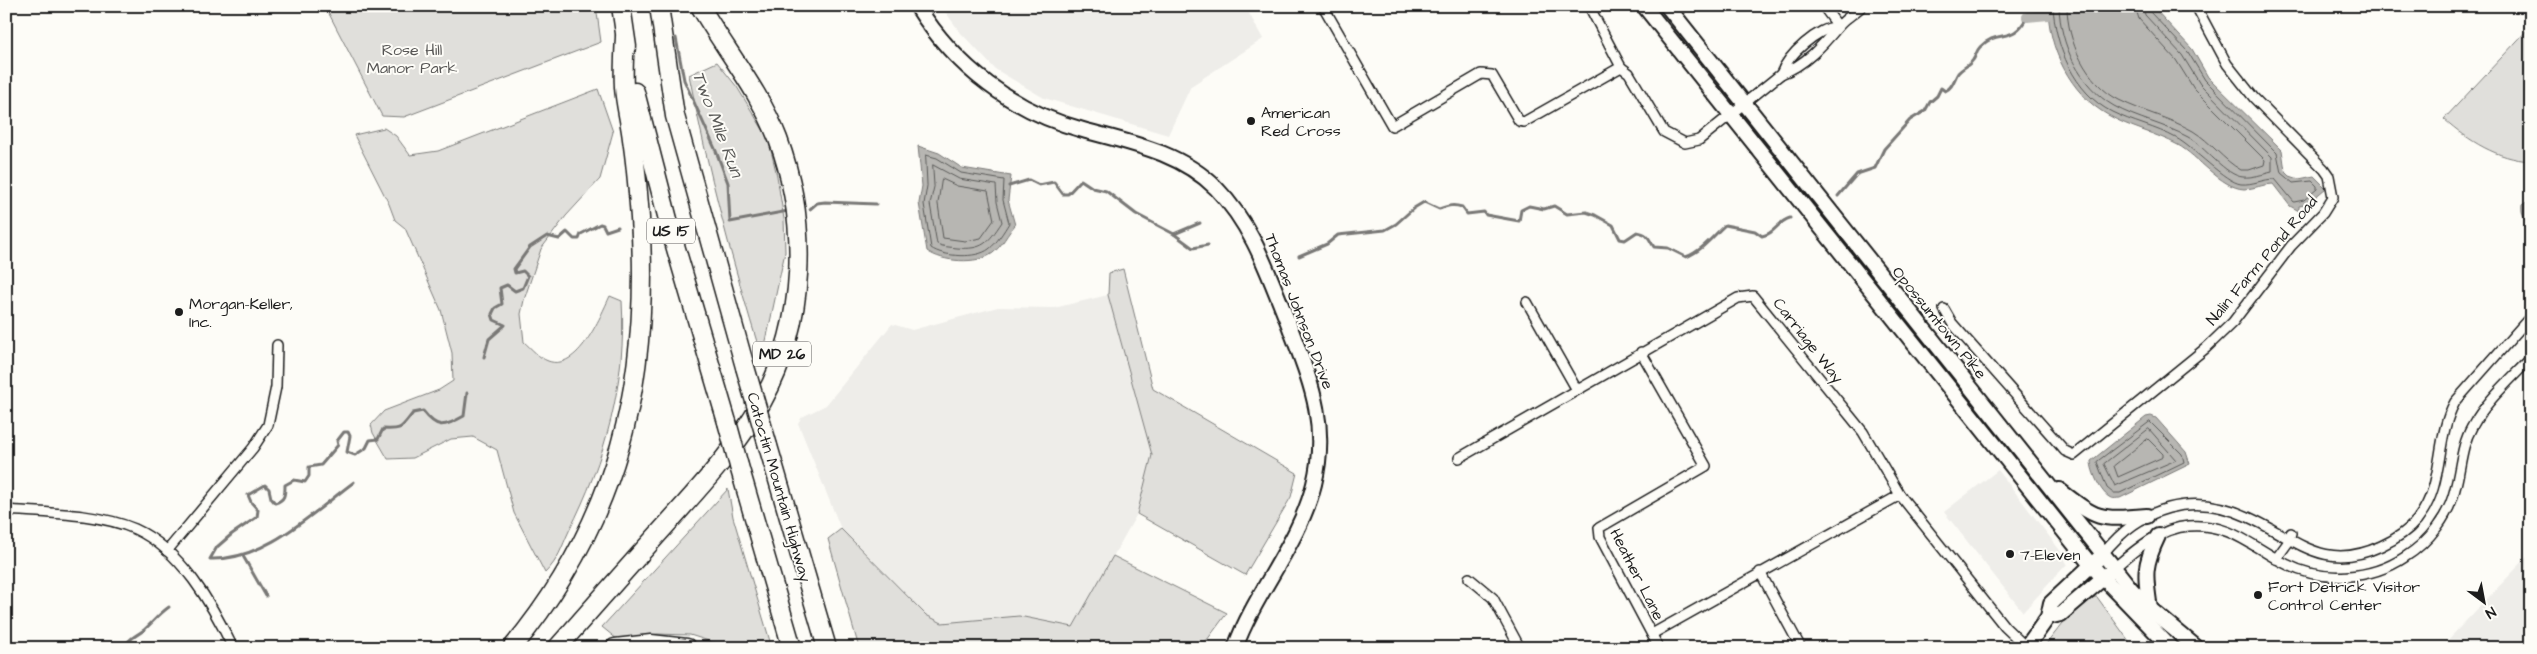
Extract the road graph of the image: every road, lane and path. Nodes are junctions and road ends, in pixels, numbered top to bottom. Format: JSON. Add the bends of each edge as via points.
{"nodes":[{"id":1,"x":621,"y":6,"type":"edge"},
{"id":2,"x":659,"y":6,"type":"edge"},
{"id":3,"x":700,"y":6,"type":"edge"},
{"id":4,"x":917,"y":6,"type":"edge"},
{"id":5,"x":1323,"y":6,"type":"edge"},
{"id":6,"x":1589,"y":6,"type":"edge"},
{"id":7,"x":1644,"y":6,"type":"edge"},
{"id":8,"x":1667,"y":6,"type":"edge"},
{"id":9,"x":1823,"y":6,"type":"edge"},
{"id":10,"x":1862,"y":6,"type":"edge"},
{"id":11,"x":2196,"y":6,"type":"edge"},
{"id":12,"x":1838,"y":26,"type":"junction"},
{"id":13,"x":625,"y":37,"type":"junction"},
{"id":14,"x":1621,"y":67,"type":"junction"},
{"id":15,"x":1781,"y":74,"type":"junction"},
{"id":16,"x":1746,"y":104,"type":"junction"},
{"id":17,"x":1732,"y":115,"type":"junction"},
{"id":18,"x":1527,"y":302,"type":"dead end"},
{"id":19,"x":1944,"y":309,"type":"dead end"},
{"id":20,"x":2531,"y":316,"type":"edge"},
{"id":21,"x":277,"y":346,"type":"dead end"},
{"id":22,"x":1641,"y":352,"type":"junction"},
{"id":23,"x":2531,"y":358,"type":"edge"},
{"id":24,"x":1577,"y":390,"type":"junction"},
{"id":25,"x":1459,"y":458,"type":"dead end"},
{"id":26,"x":2040,"y":475,"type":"junction"},
{"id":27,"x":1900,"y":495,"type":"junction"},
{"id":28,"x":6,"y":510,"type":"edge"},
{"id":29,"x":2147,"y":516,"type":"junction"},
{"id":30,"x":2158,"y":536,"type":"junction"},
{"id":31,"x":2290,"y":537,"type":"junction"},
{"id":32,"x":167,"y":551,"type":"junction"},
{"id":33,"x":2103,"y":554,"type":"junction"},
{"id":34,"x":2276,"y":559,"type":"junction"},
{"id":35,"x":2091,"y":565,"type":"junction"},
{"id":36,"x":2114,"y":568,"type":"junction"},
{"id":37,"x":1760,"y":572,"type":"junction"},
{"id":38,"x":1469,"y":578,"type":"dead end"},
{"id":39,"x":2103,"y":579,"type":"junction"},
{"id":40,"x":2150,"y":609,"type":"junction"},
{"id":41,"x":2048,"y":618,"type":"junction"},
{"id":42,"x":1652,"y":634,"type":"junction"},
{"id":43,"x":2026,"y":647,"type":"edge"},
{"id":44,"x":234,"y":648,"type":"edge"},
{"id":45,"x":512,"y":648,"type":"edge"},
{"id":46,"x":557,"y":648,"type":"edge"},
{"id":47,"x":615,"y":648,"type":"edge"},
{"id":48,"x":687,"y":648,"type":"edge"},
{"id":49,"x":792,"y":648,"type":"edge"},
{"id":50,"x":827,"y":648,"type":"edge"},
{"id":51,"x":1235,"y":648,"type":"edge"},
{"id":52,"x":1520,"y":648,"type":"edge"},
{"id":53,"x":1659,"y":648,"type":"edge"},
{"id":54,"x":1801,"y":648,"type":"edge"},
{"id":55,"x":2171,"y":648,"type":"edge"},
{"id":56,"x":2197,"y":648,"type":"edge"}],
"edges":[{"from":1,"to":13,"type":"highway","number":"US 15"},
{"from":2,"to":50,"type":"highway","name":"Catoctin Mountain Highway","number":"US 15","bridge":true,"via":[[675,116]]},
{"from":3,"to":46,"type":"highway","number":"MD 26","via":[[759,99],[786,163],[794,197],[799,245],[793,314],[772,382],[750,424],[700,487]]},
{"from":4,"to":51,"type":"main road","name":"Thomas Johnson Drive","via":[[956,56],[983,80],[1018,103],[1060,123],[1155,150],[1195,170],[1226,199],[1256,243],[1313,387],[1320,442],[1309,500],[1249,614]]},
{"from":5,"to":14,"type":"street","via":[[1392,126],[1481,74],[1492,75],[1519,121],[1524,122]]},
{"from":6,"to":14,"type":"street"},
{"from":7,"to":17,"type":"main road","name":"Opossumtown Pike"},
{"from":8,"to":16,"type":"main road","name":"Opossumtown Pike"},
{"from":9,"to":12,"type":"street"},
{"from":10,"to":12,"type":"street"},
{"from":11,"to":19,"type":"street","name":"Nalin Farm Pond Road","via":[[2227,64],[2254,98],[2324,169],[2329,176],[2333,197],[2247,305],[2221,333],[2074,455],[2065,451],[1952,323]]},
{"from":12,"to":15,"type":"street","via":[[1814,54]]},
{"from":12,"to":15,"type":"street","via":[[1828,27],[1806,43],[1785,61]]},
{"from":13,"to":45,"type":"highway","via":[[624,87],[642,257],[638,352],[630,409],[614,469],[592,527],[549,601]]},
{"from":13,"to":49,"type":"highway","name":"Catoctin Mountain Highway","number":"US 15","bridge":true,"via":[[657,182]]},
{"from":14,"to":17,"type":"street","via":[[1629,74],[1664,132],[1685,143],[1699,140]]},
{"from":15,"to":16,"type":"street"},
{"from":16,"to":17,"type":"street"},
{"from":16,"to":26,"type":"main road","name":"Opossumtown Pike"},
{"from":17,"to":35,"type":"main road","name":"Opossumtown Pike"},
{"from":18,"to":24,"type":"street"},
{"from":20,"to":31,"type":"street","via":[[2455,402],[2447,416],[2439,473],[2433,492],[2416,521],[2388,543],[2354,555],[2312,552]]},
{"from":21,"to":32,"type":"street","via":[[276,387],[268,424],[253,448]]},
{"from":22,"to":24,"type":"street","name":"Carriage Way"},
{"from":22,"to":27,"type":"street","name":"Carriage Way","via":[[1742,296],[1753,296],[1863,432]]},
{"from":22,"to":42,"type":"street","name":"Heather Lane","via":[[1706,466],[1599,528],[1600,537]]},
{"from":23,"to":34,"type":"street","via":[[2471,428],[2463,446],[2451,503],[2422,545],[2386,567],[2348,577],[2304,571]]},
{"from":24,"to":25,"type":"street","name":"Carriage Way"},
{"from":26,"to":29,"type":"main road","via":[[2094,516],[2115,519]]},
{"from":26,"to":33,"type":"main road","name":"Opossumtown Pike"},
{"from":27,"to":37,"type":"street","name":"Heather Lane"},
{"from":27,"to":43,"type":"street","name":"Carriage Way","via":[[2005,627]]},
{"from":28,"to":32,"type":"street","via":[[121,525],[135,529]]},
{"from":29,"to":31,"type":"street","via":[[2188,504],[2218,507]]},
{"from":29,"to":33,"type":"street","via":[[2114,540]]},
{"from":30,"to":34,"type":"street","via":[[2188,526],[2234,532]]},
{"from":30,"to":36,"type":"street","via":[[2134,550]]},
{"from":30,"to":40,"type":"main road","via":[[2145,569]]},
{"from":31,"to":34,"type":"street"},
{"from":32,"to":44,"type":"street","via":[[198,589]]},
{"from":33,"to":35,"type":"main road"},
{"from":33,"to":36,"type":"main road","name":"Opossumtown Pike"},
{"from":35,"to":39,"type":"main road","name":"Opossumtown Pike"},
{"from":35,"to":41,"type":"main road","via":[[2051,603]]},
{"from":36,"to":39,"type":"main road"},
{"from":36,"to":40,"type":"main road","name":"Opossumtown Pike"},
{"from":37,"to":42,"type":"street","name":"Heather Lane"},
{"from":37,"to":54,"type":"street"},
{"from":38,"to":52,"type":"street","via":[[1493,598]]},
{"from":39,"to":41,"type":"main road","via":[[2062,614]]},
{"from":39,"to":55,"type":"main road","name":"Opossumtown Pike"},
{"from":40,"to":56,"type":"main road","name":"Opossumtown Pike"},
{"from":41,"to":43,"type":"main road"},
{"from":42,"to":53,"type":"street"},
{"from":47,"to":48,"type":"highway","via":[[651,644]]}]}
